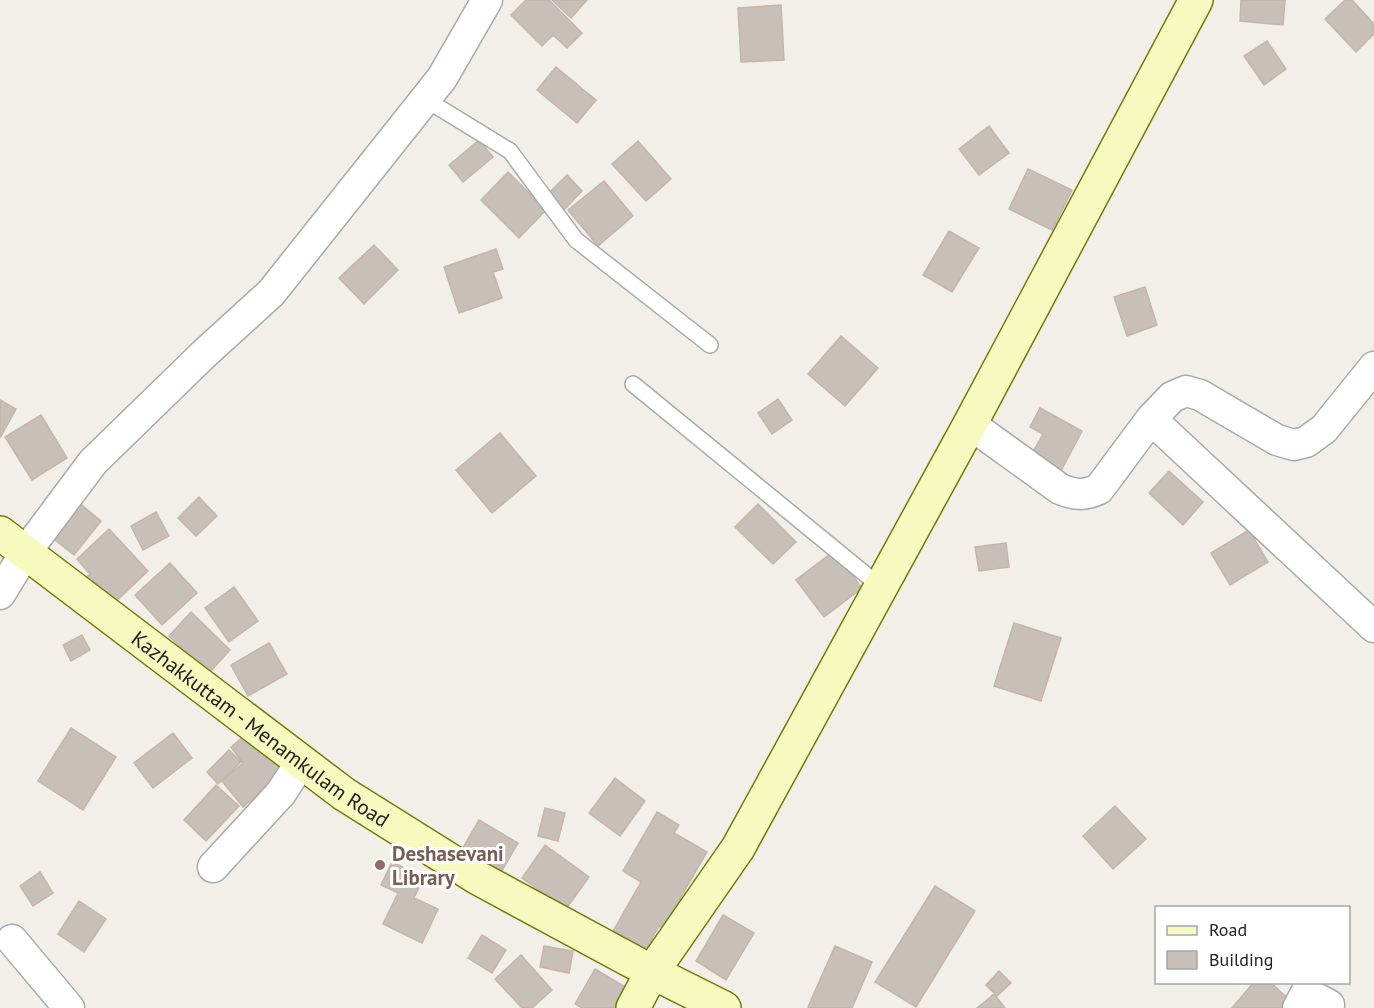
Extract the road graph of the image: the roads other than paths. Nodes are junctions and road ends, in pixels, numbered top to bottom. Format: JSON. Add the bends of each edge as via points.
{"nodes":[{"id":1,"x":487,"y":0,"type":"edge"},
{"id":2,"x":1196,"y":0,"type":"edge"},
{"id":3,"x":425,"y":99,"type":"junction"},
{"id":4,"x":710,"y":345,"type":"dead end"},
{"id":5,"x":1374,"y":367,"type":"edge"},
{"id":6,"x":633,"y":384,"type":"dead end"},
{"id":7,"x":1151,"y":419,"type":"junction"},
{"id":8,"x":970,"y":424,"type":"junction"},
{"id":9,"x":12,"y":543,"type":"edge"},
{"id":10,"x":881,"y":587,"type":"junction"},
{"id":11,"x":0,"y":594,"type":"edge"},
{"id":12,"x":1374,"y":627,"type":"edge"},
{"id":13,"x":301,"y":762,"type":"junction"},
{"id":14,"x":213,"y":867,"type":"dead end"},
{"id":15,"x":12,"y":940,"type":"dead end"},
{"id":16,"x":652,"y":972,"type":"junction"},
{"id":17,"x":1329,"y":1005,"type":"dead end"},
{"id":18,"x":69,"y":1008,"type":"edge"},
{"id":19,"x":633,"y":1008,"type":"edge"},
{"id":20,"x":723,"y":1008,"type":"edge"},
{"id":21,"x":1298,"y":1008,"type":"edge"}],
"edges":[{"from":1,"to":3,"type":"street","via":[[442,78]]},
{"from":2,"to":8,"type":"street"},
{"from":3,"to":4,"type":"lane","via":[[510,151],[576,240]]},
{"from":3,"to":9,"type":"street","via":[[271,292]]},
{"from":5,"to":7,"type":"street","via":[[1324,429],[1294,445],[1277,440],[1200,395],[1186,391],[1172,397]]},
{"from":6,"to":10,"type":"lane"},
{"from":7,"to":8,"type":"street","via":[[1099,489],[1073,495]]},
{"from":7,"to":12,"type":"street"},
{"from":8,"to":10,"type":"street"},
{"from":9,"to":11,"type":"street"},
{"from":9,"to":13,"type":"street","name":"Kazhakkuttam - Menamkulam Road"},
{"from":10,"to":16,"type":"street","via":[[738,848]]},
{"from":13,"to":14,"type":"street","via":[[281,793]]},
{"from":13,"to":16,"type":"street","name":"Kazhakkuttam - Menamkulam Road","via":[[344,794],[478,878]]},
{"from":15,"to":18,"type":"street"},
{"from":16,"to":19,"type":"street"},
{"from":16,"to":20,"type":"street","name":"Kazhakkuttam - Menamkulam Road"},
{"from":17,"to":21,"type":"street","via":[[1306,993]]}]}
